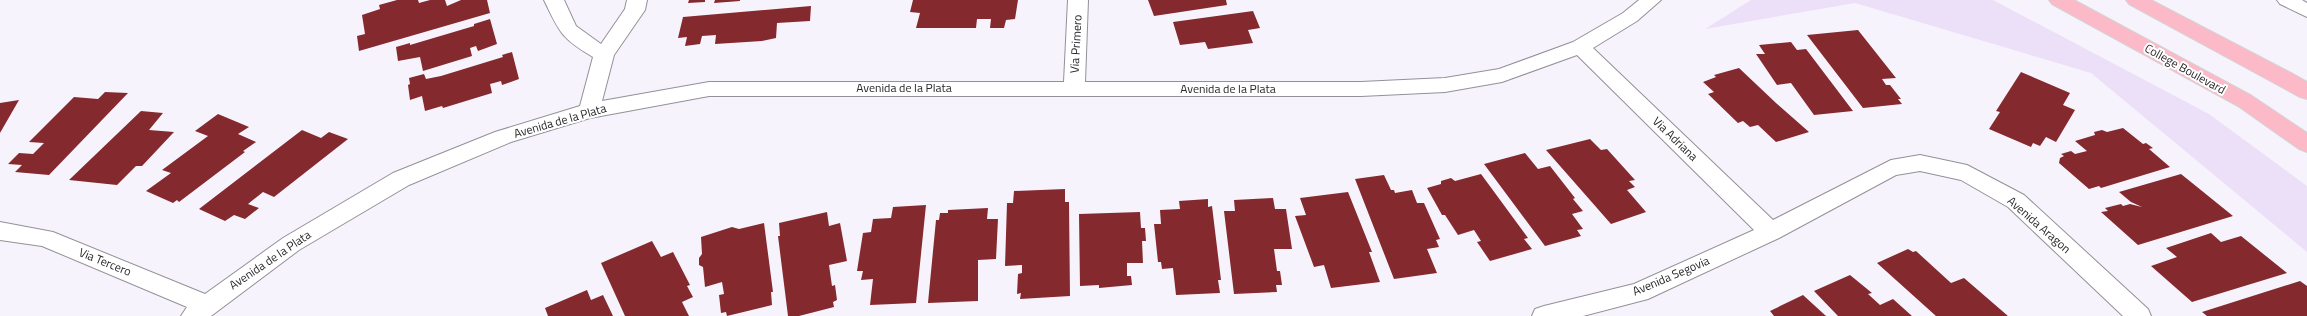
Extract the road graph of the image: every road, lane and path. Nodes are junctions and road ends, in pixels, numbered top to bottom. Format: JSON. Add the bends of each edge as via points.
{"nodes":[{"id":1,"x":554,"y":0,"type":"edge"},
{"id":2,"x":637,"y":0,"type":"edge"},
{"id":3,"x":1078,"y":0,"type":"edge"},
{"id":4,"x":1651,"y":0,"type":"edge"},
{"id":5,"x":2059,"y":0,"type":"edge"},
{"id":6,"x":2136,"y":0,"type":"edge"},
{"id":7,"x":2286,"y":0,"type":"edge"},
{"id":8,"x":2307,"y":11,"type":"edge"},
{"id":9,"x":1580,"y":47,"type":"junction"},
{"id":10,"x":604,"y":54,"type":"junction"},
{"id":11,"x":1074,"y":88,"type":"junction"},
{"id":12,"x":2307,"y":92,"type":"edge"},
{"id":13,"x":588,"y":111,"type":"junction"},
{"id":14,"x":2307,"y":144,"type":"edge"},
{"id":15,"x":0,"y":231,"type":"edge"},
{"id":16,"x":1770,"y":232,"type":"junction"},
{"id":17,"x":200,"y":310,"type":"edge"},
{"id":18,"x":1544,"y":316,"type":"edge"},
{"id":19,"x":2139,"y":316,"type":"edge"}],
"edges":[{"from":1,"to":10,"type":"street","via":[[568,30],[581,42]]},
{"from":2,"to":10,"type":"street","via":[[635,10]]},
{"from":3,"to":11,"type":"street","name":"Via Primero"},
{"from":4,"to":9,"type":"street","name":"Avenida de la Plata","via":[[1630,17]]},
{"from":5,"to":14,"type":"main road","name":"College Boulevard","via":[[2245,101]]},
{"from":6,"to":12,"type":"main road"},
{"from":7,"to":8,"type":"street"},
{"from":9,"to":11,"type":"street","name":"Avenida de la Plata","via":[[1502,75],[1446,85],[1362,90]]},
{"from":9,"to":16,"type":"street","name":"Via Adriana"},
{"from":10,"to":13,"type":"street"},
{"from":11,"to":13,"type":"street","name":"Avenida de la Plata","via":[[709,89]]},
{"from":13,"to":17,"type":"street","name":"Avenida de la Plata","via":[[503,137],[401,179],[291,244]]},
{"from":15,"to":17,"type":"street","name":"Via Tercero","via":[[45,238]]},
{"from":16,"to":18,"type":"street","name":"Avenida Segovia","via":[[1640,292]]},
{"from":16,"to":19,"type":"street","name":"Avenida Aragon","via":[[1890,168],[1920,163],[1948,168],[1967,173],[2016,202]]}]}
